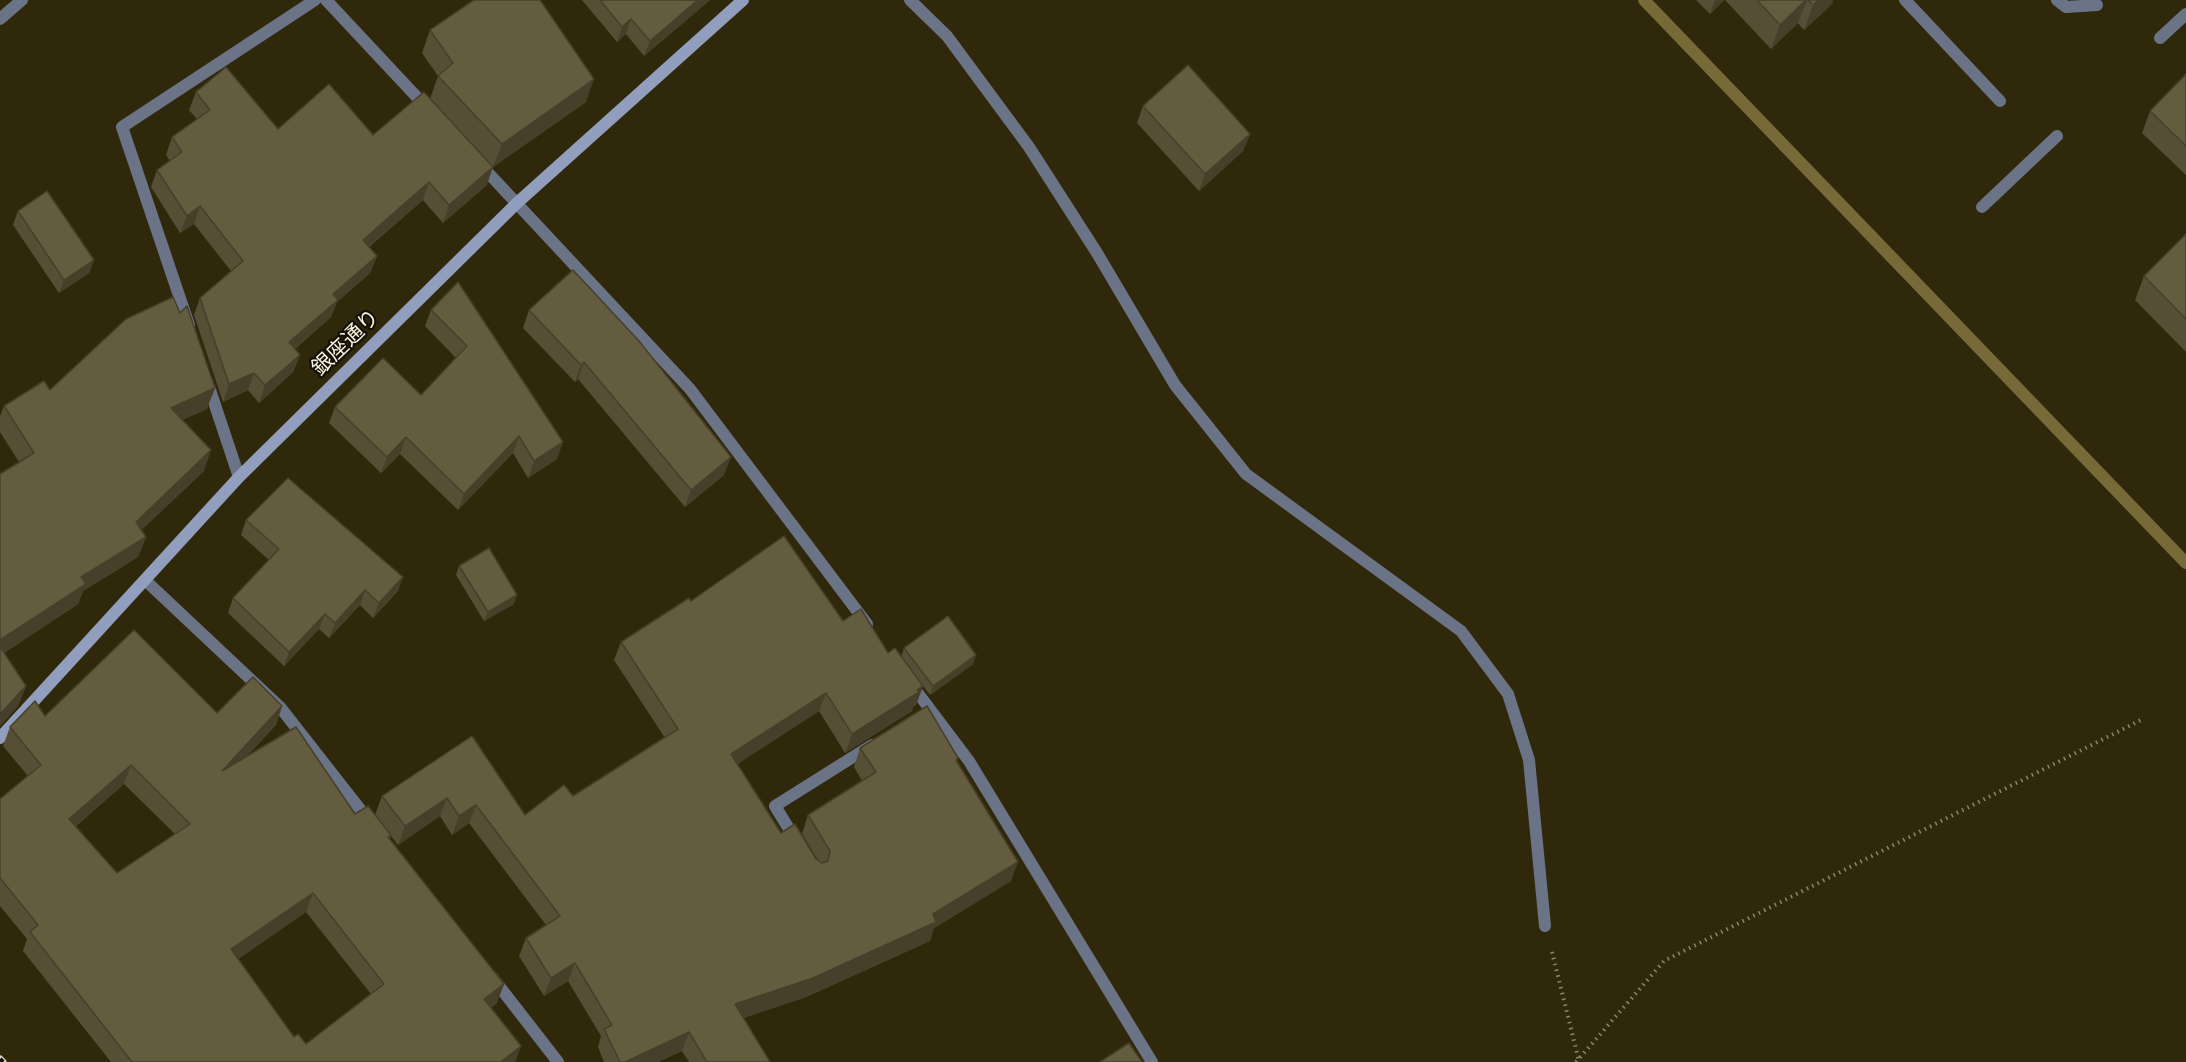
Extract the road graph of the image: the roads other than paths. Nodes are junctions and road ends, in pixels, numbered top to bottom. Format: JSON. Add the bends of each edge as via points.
{"nodes":[{"id":1,"x":22,"y":0,"type":"edge"},
{"id":2,"x":315,"y":0,"type":"edge"},
{"id":3,"x":326,"y":0,"type":"edge"},
{"id":4,"x":743,"y":0,"type":"edge"},
{"id":5,"x":910,"y":0,"type":"edge"},
{"id":6,"x":1905,"y":0,"type":"edge"},
{"id":7,"x":2057,"y":0,"type":"edge"},
{"id":8,"x":2097,"y":5,"type":"dead end"},
{"id":9,"x":2186,"y":14,"type":"edge"},
{"id":10,"x":0,"y":19,"type":"edge"},
{"id":11,"x":2160,"y":38,"type":"dead end"},
{"id":12,"x":2000,"y":100,"type":"dead end"},
{"id":13,"x":438,"y":119,"type":"edge"},
{"id":14,"x":2057,"y":136,"type":"dead end"},
{"id":15,"x":470,"y":153,"type":"edge"},
{"id":16,"x":517,"y":203,"type":"junction"},
{"id":17,"x":1982,"y":207,"type":"dead end"},
{"id":18,"x":194,"y":341,"type":"edge"},
{"id":19,"x":202,"y":364,"type":"edge"},
{"id":20,"x":239,"y":477,"type":"junction"},
{"id":21,"x":145,"y":580,"type":"junction"},
{"id":22,"x":874,"y":634,"type":"edge"},
{"id":23,"x":902,"y":672,"type":"edge"},
{"id":24,"x":0,"y":738,"type":"edge"},
{"id":25,"x":881,"y":740,"type":"edge"},
{"id":26,"x":381,"y":836,"type":"edge"},
{"id":27,"x":804,"y":854,"type":"edge"},
{"id":28,"x":1545,"y":926,"type":"road end"},
{"id":29,"x":484,"y":968,"type":"edge"},
{"id":30,"x":558,"y":1062,"type":"edge"},
{"id":31,"x":1152,"y":1062,"type":"edge"}],
"edges":[{"from":1,"to":10,"type":"street"},
{"from":2,"to":18,"type":"street","via":[[122,127]]},
{"from":3,"to":13,"type":"street"},
{"from":4,"to":16,"type":"street","name":"銀座通り"},
{"from":5,"to":28,"type":"street","via":[[947,36],[1029,147],[1175,385],[1246,474],[1461,631],[1508,694],[1529,760]]},
{"from":6,"to":12,"type":"street"},
{"from":7,"to":8,"type":"street","via":[[2066,7]]},
{"from":9,"to":11,"type":"street"},
{"from":14,"to":17,"type":"street"},
{"from":15,"to":16,"type":"street"},
{"from":16,"to":20,"type":"street","name":"銀座通り"},
{"from":16,"to":22,"type":"street","via":[[690,389]]},
{"from":19,"to":20,"type":"street"},
{"from":20,"to":21,"type":"street","name":"銀座通り"},
{"from":21,"to":24,"type":"street","name":"銀座通り"},
{"from":21,"to":26,"type":"street","via":[[280,707]]},
{"from":23,"to":31,"type":"street","via":[[925,712],[969,761]]},
{"from":25,"to":27,"type":"street","via":[[775,806]]},
{"from":29,"to":30,"type":"street"}]}
